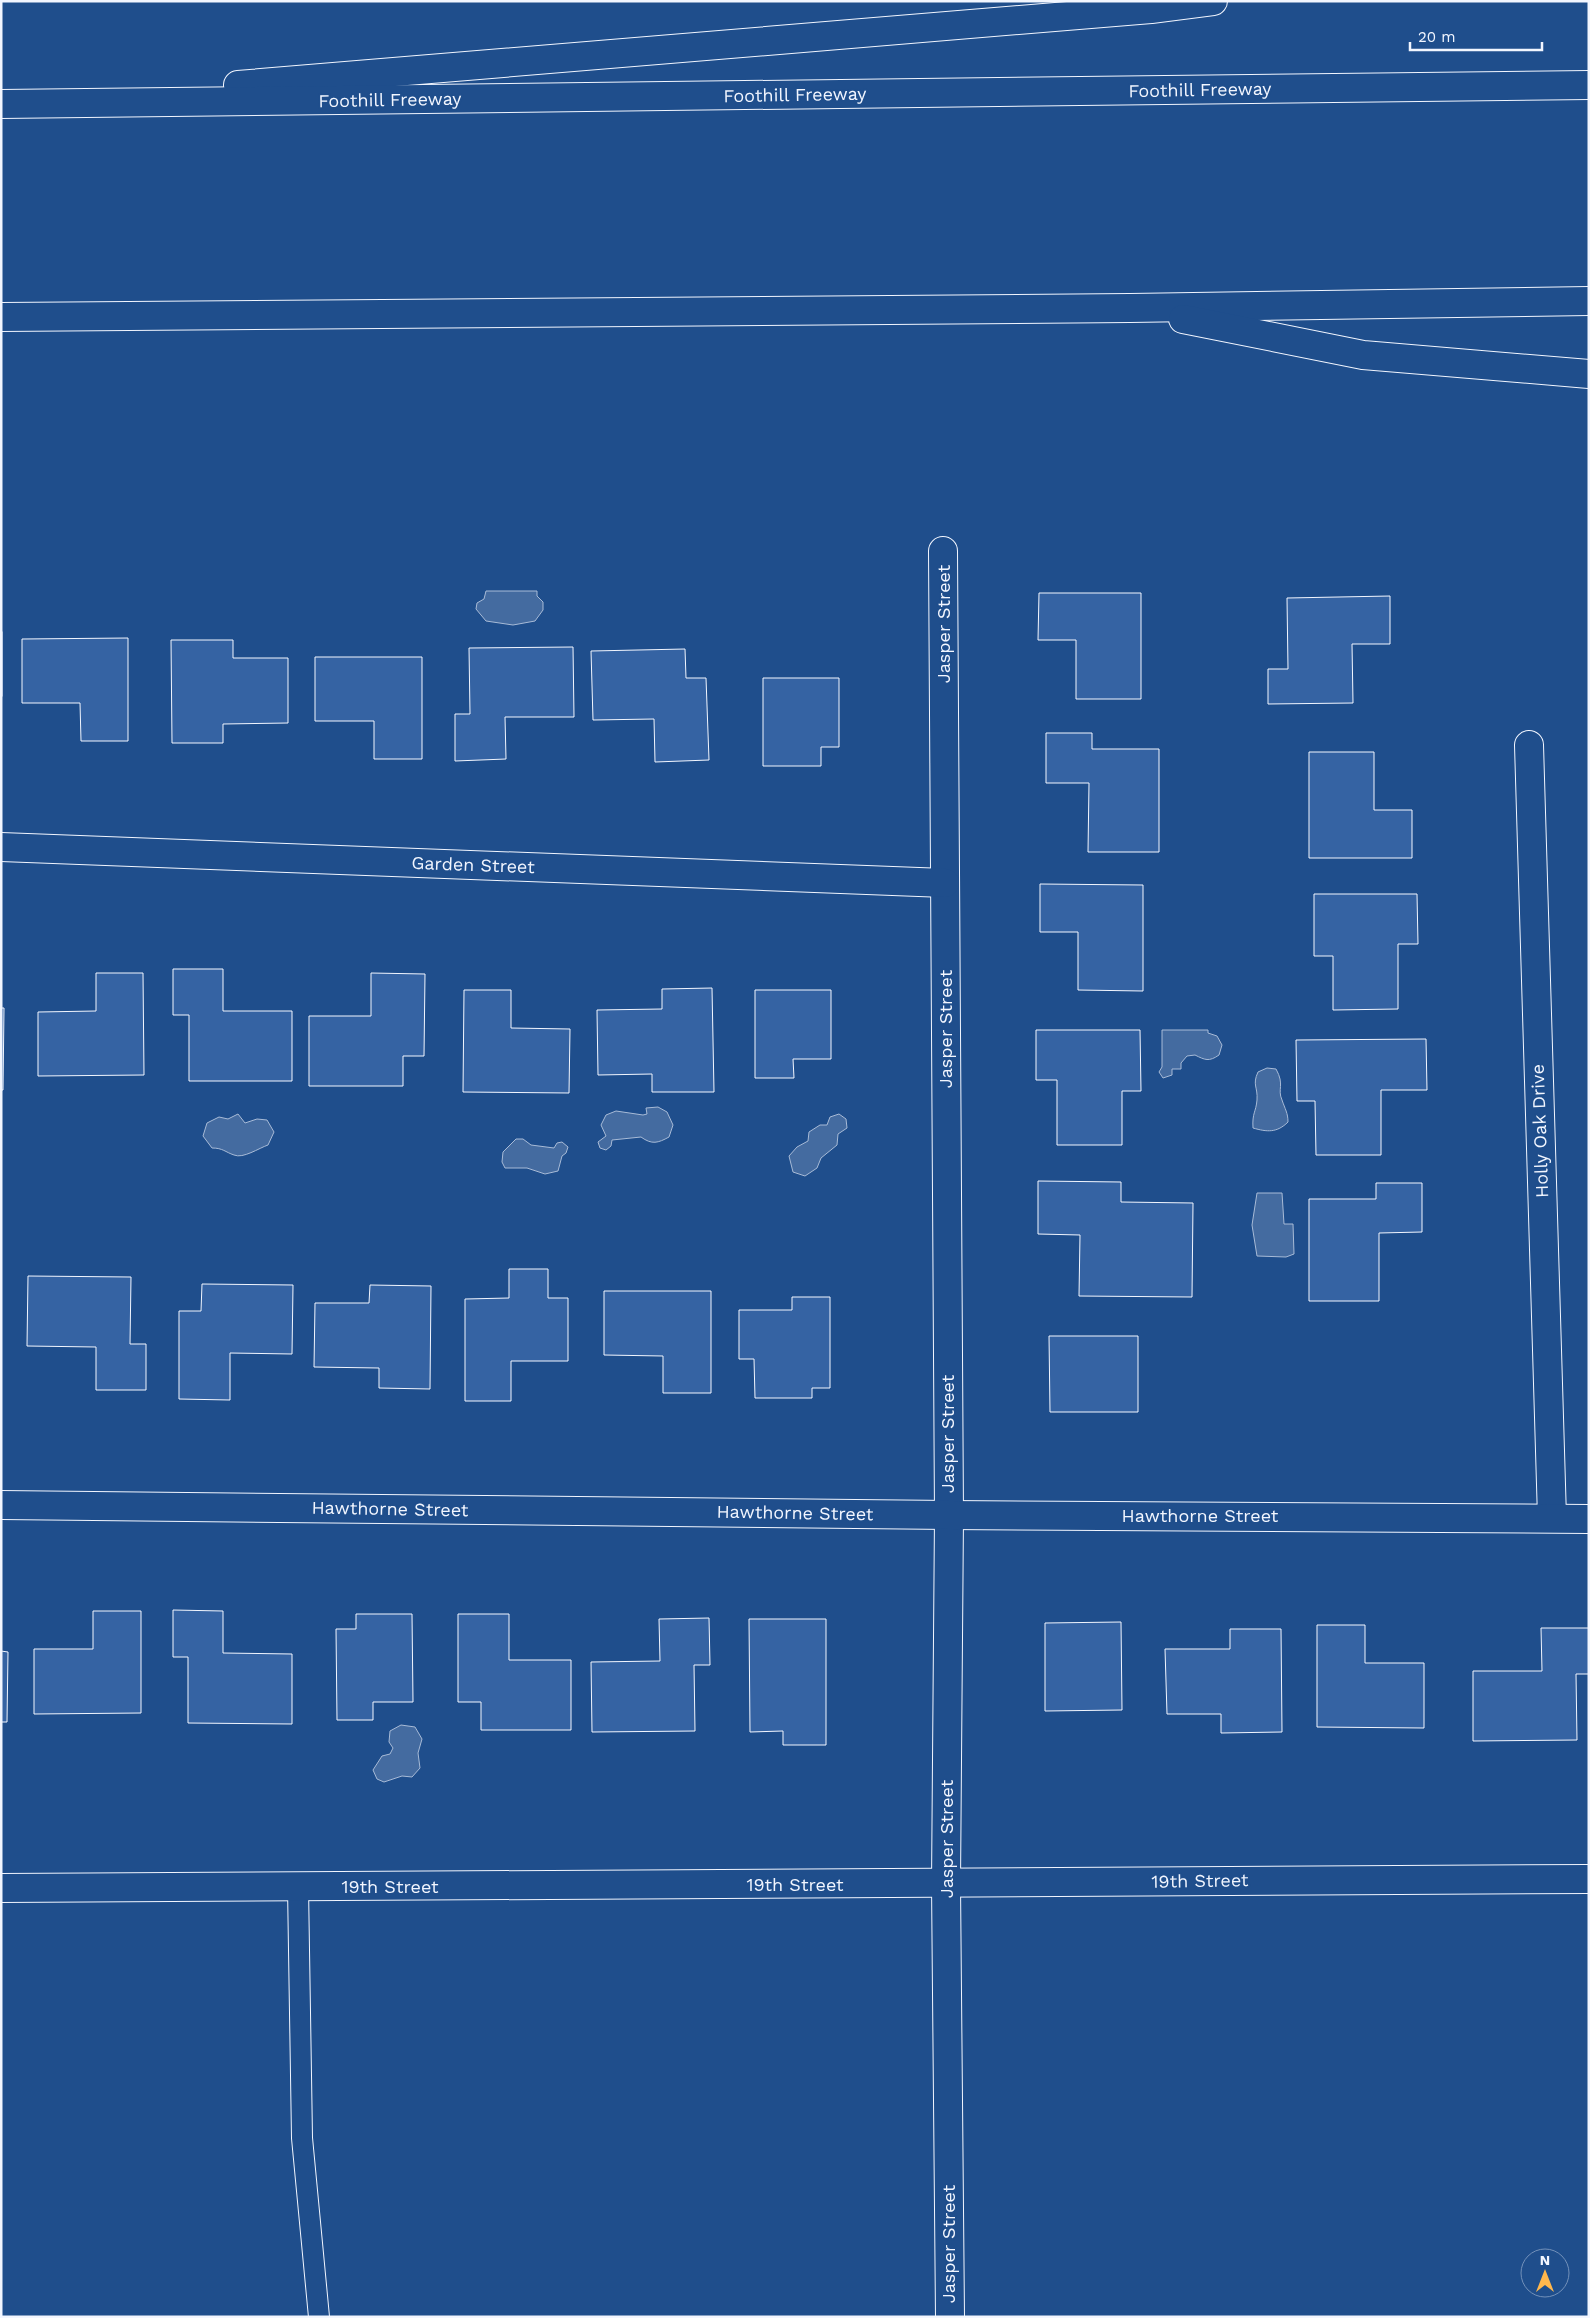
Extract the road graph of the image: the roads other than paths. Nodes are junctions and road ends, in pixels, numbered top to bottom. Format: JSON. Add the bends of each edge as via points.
{"nodes":[{"id":1,"x":1213,"y":1,"type":"edge"},
{"id":2,"x":1589,"y":86,"type":"edge"},
{"id":3,"x":4,"y":104,"type":"edge"},
{"id":4,"x":1589,"y":301,"type":"edge"},
{"id":5,"x":1130,"y":308,"type":"junction"},
{"id":6,"x":1,"y":317,"type":"edge"},
{"id":7,"x":1589,"y":374,"type":"edge"},
{"id":8,"x":943,"y":551,"type":"dead end"},
{"id":9,"x":1528,"y":745,"type":"dead end"},
{"id":10,"x":1,"y":847,"type":"edge"},
{"id":11,"x":945,"y":883,"type":"junction"},
{"id":12,"x":1,"y":1505,"type":"edge"},
{"id":13,"x":949,"y":1515,"type":"junction"},
{"id":14,"x":1552,"y":1518,"type":"junction"},
{"id":15,"x":1589,"y":1518,"type":"edge"},
{"id":16,"x":1589,"y":1879,"type":"edge"},
{"id":17,"x":946,"y":1884,"type":"junction"},
{"id":18,"x":298,"y":1887,"type":"junction"},
{"id":19,"x":1,"y":1888,"type":"edge"},
{"id":20,"x":319,"y":2317,"type":"edge"},
{"id":21,"x":950,"y":2317,"type":"edge"}],
"edges":[{"from":1,"to":3,"type":"main road","via":[[1131,11]]},
{"from":2,"to":3,"type":"main road","name":"Foothill Freeway"},
{"from":4,"to":5,"type":"main road"},
{"from":5,"to":6,"type":"main road"},
{"from":5,"to":7,"type":"main road","via":[[1363,355]]},
{"from":8,"to":11,"type":"main road","name":"Jasper Street"},
{"from":9,"to":14,"type":"main road","name":"Holly Oak Drive"},
{"from":10,"to":11,"type":"main road","name":"Garden Street"},
{"from":11,"to":13,"type":"main road","name":"Jasper Street"},
{"from":12,"to":13,"type":"main road","name":"Hawthorne Street"},
{"from":13,"to":14,"type":"main road","name":"Hawthorne Street"},
{"from":13,"to":17,"type":"main road","name":"Jasper Street"},
{"from":14,"to":15,"type":"main road","name":"Hawthorne Street"},
{"from":16,"to":17,"type":"main road","name":"19th Street"},
{"from":17,"to":18,"type":"main road","name":"19th Street"},
{"from":17,"to":21,"type":"main road","name":"Jasper Street"},
{"from":18,"to":19,"type":"main road","name":"19th Street"},
{"from":18,"to":20,"type":"lane","via":[[302,2138]]}]}
